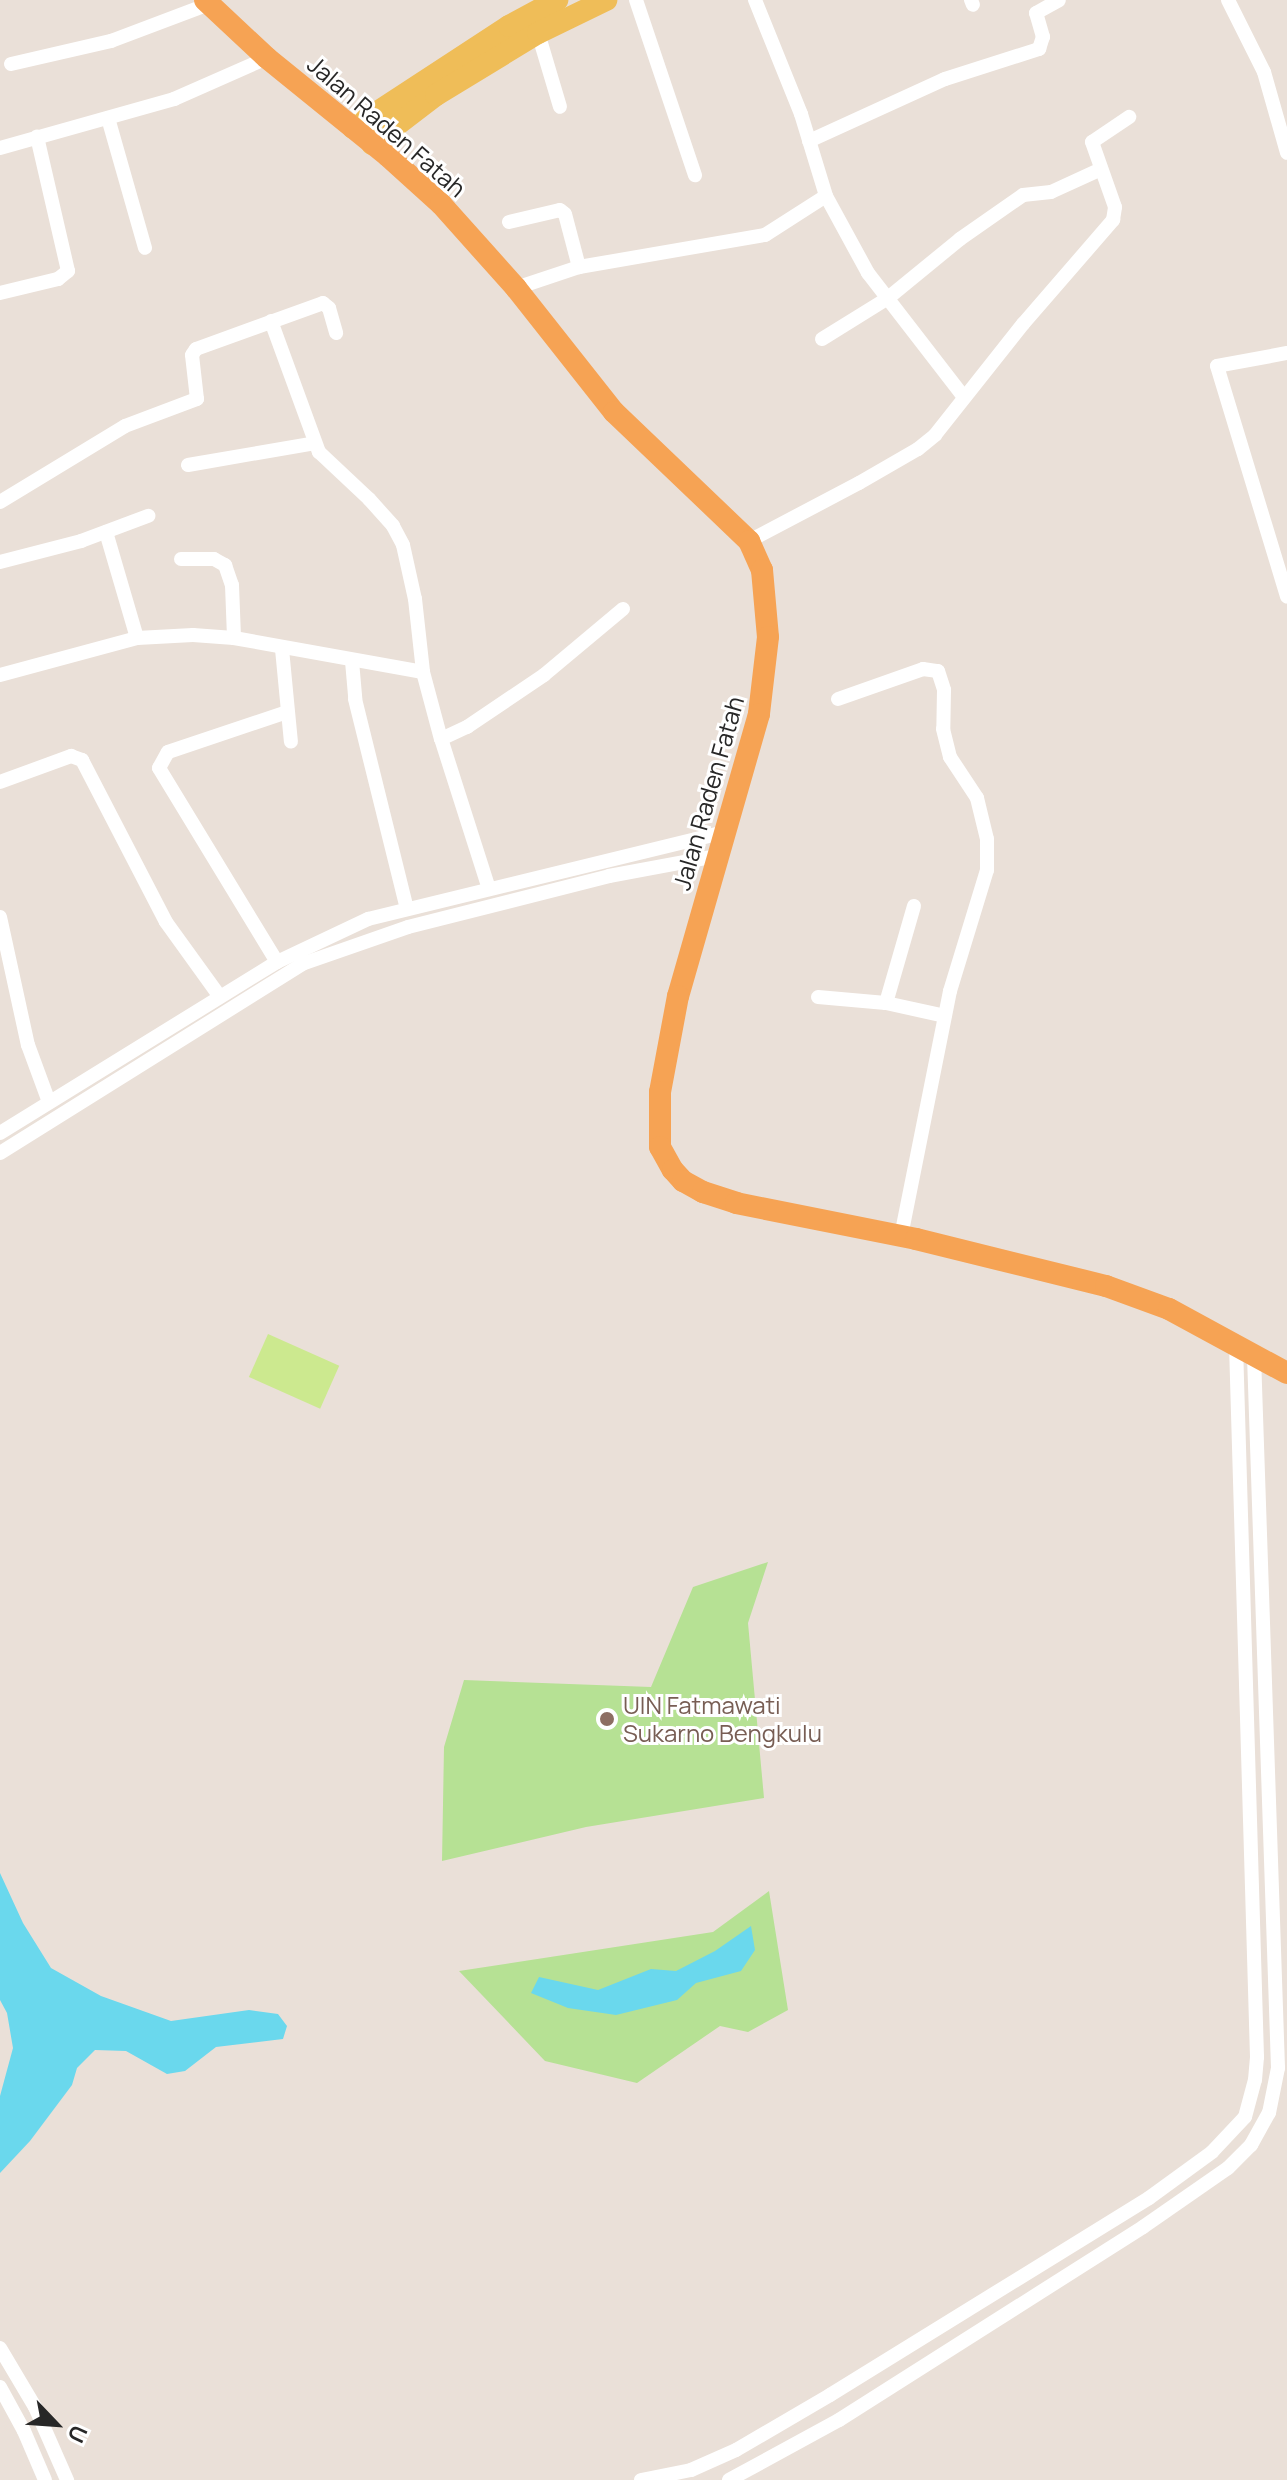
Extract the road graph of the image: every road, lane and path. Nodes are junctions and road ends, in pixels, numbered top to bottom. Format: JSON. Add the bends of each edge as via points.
{"nodes":[{"id":1,"x":557,"y":0,"type":"edge"},
{"id":2,"x":606,"y":0,"type":"edge"},
{"id":3,"x":636,"y":0,"type":"edge"},
{"id":4,"x":755,"y":0,"type":"edge"},
{"id":5,"x":1059,"y":0,"type":"edge"},
{"id":6,"x":1228,"y":0,"type":"edge"},
{"id":7,"x":207,"y":2,"type":"edge"},
{"id":8,"x":538,"y":33,"type":"junction"},
{"id":9,"x":267,"y":58,"type":"junction"},
{"id":10,"x":11,"y":64,"type":"dead end"},
{"id":11,"x":560,"y":107,"type":"dead end"},
{"id":12,"x":1129,"y":117,"type":"dead end"},
{"id":13,"x":108,"y":118,"type":"junction"},
{"id":14,"x":353,"y":128,"type":"junction"},
{"id":15,"x":1285,"y":135,"type":"edge"},
{"id":16,"x":37,"y":137,"type":"junction"},
{"id":17,"x":809,"y":141,"type":"junction"},
{"id":18,"x":372,"y":144,"type":"junction"},
{"id":19,"x":0,"y":148,"type":"edge"},
{"id":20,"x":1287,"y":153,"type":"edge"},
{"id":21,"x":1101,"y":169,"type":"junction"},
{"id":22,"x":695,"y":175,"type":"dead end"},
{"id":23,"x":826,"y":196,"type":"junction"},
{"id":24,"x":509,"y":222,"type":"dead end"},
{"id":25,"x":145,"y":248,"type":"dead end"},
{"id":26,"x":579,"y":267,"type":"junction"},
{"id":27,"x":516,"y":288,"type":"junction"},
{"id":28,"x":0,"y":293,"type":"edge"},
{"id":29,"x":888,"y":298,"type":"junction"},
{"id":30,"x":271,"y":321,"type":"junction"},
{"id":31,"x":336,"y":333,"type":"dead end"},
{"id":32,"x":822,"y":339,"type":"dead end"},
{"id":33,"x":1287,"y":353,"type":"edge"},
{"id":34,"x":964,"y":397,"type":"junction"},
{"id":35,"x":315,"y":443,"type":"junction"},
{"id":36,"x":188,"y":465,"type":"dead end"},
{"id":37,"x":0,"y":502,"type":"edge"},
{"id":38,"x":148,"y":516,"type":"dead end"},
{"id":39,"x":106,"y":532,"type":"junction"},
{"id":40,"x":749,"y":541,"type":"junction"},
{"id":41,"x":181,"y":559,"type":"dead end"},
{"id":42,"x":0,"y":562,"type":"edge"},
{"id":43,"x":1287,"y":597,"type":"edge"},
{"id":44,"x":623,"y":609,"type":"dead end"},
{"id":45,"x":137,"y":638,"type":"junction"},
{"id":46,"x":234,"y":638,"type":"junction"},
{"id":47,"x":282,"y":649,"type":"junction"},
{"id":48,"x":352,"y":661,"type":"junction"},
{"id":49,"x":423,"y":672,"type":"junction"},
{"id":50,"x":0,"y":675,"type":"edge"},
{"id":51,"x":838,"y":699,"type":"dead end"},
{"id":52,"x":287,"y":712,"type":"junction"},
{"id":53,"x":441,"y":739,"type":"junction"},
{"id":54,"x":291,"y":742,"type":"dead end"},
{"id":55,"x":0,"y":782,"type":"edge"},
{"id":56,"x":725,"y":832,"type":"junction"},
{"id":57,"x":717,"y":856,"type":"junction"},
{"id":58,"x":489,"y":889,"type":"junction"},
{"id":59,"x":914,"y":906,"type":"dead end"},
{"id":60,"x":403,"y":910,"type":"junction"},
{"id":61,"x":0,"y":917,"type":"edge"},
{"id":62,"x":403,"y":929,"type":"junction"},
{"id":63,"x":277,"y":962,"type":"junction"},
{"id":64,"x":7,"y":979,"type":"edge"},
{"id":65,"x":220,"y":997,"type":"junction"},
{"id":66,"x":818,"y":997,"type":"dead end"},
{"id":67,"x":886,"y":1003,"type":"junction"},
{"id":68,"x":945,"y":1016,"type":"junction"},
{"id":69,"x":91,"y":1088,"type":"junction"},
{"id":70,"x":49,"y":1102,"type":"junction"},
{"id":71,"x":0,"y":1133,"type":"edge"},
{"id":72,"x":0,"y":1153,"type":"edge"},
{"id":73,"x":901,"y":1236,"type":"junction"},
{"id":74,"x":1245,"y":1351,"type":"junction"},
{"id":75,"x":1287,"y":1373,"type":"edge"},
{"id":76,"x":1238,"y":1444,"type":"junction"},
{"id":77,"x":1257,"y":1444,"type":"junction"},
{"id":78,"x":0,"y":2348,"type":"edge"},
{"id":79,"x":0,"y":2387,"type":"edge"},
{"id":80,"x":691,"y":2475,"type":"edge"},
{"id":81,"x":45,"y":2480,"type":"edge"},
{"id":82,"x":67,"y":2480,"type":"edge"},
{"id":83,"x":641,"y":2480,"type":"edge"},
{"id":84,"x":729,"y":2480,"type":"edge"}],
"edges":[{"from":1,"to":14,"type":"main road"},
{"from":2,"to":8,"type":"main road"},
{"from":3,"to":22,"type":"street"},
{"from":4,"to":17,"type":"street"},
{"from":5,"to":17,"type":"street","via":[[1036,13],[1043,37],[1039,49],[945,79]]},
{"from":6,"to":15,"type":"street","via":[[1264,72]]},
{"from":7,"to":9,"type":"highway","name":"Jalan Raden Fatah"},
{"from":7,"to":10,"type":"street","via":[[111,41]]},
{"from":8,"to":11,"type":"street"},
{"from":8,"to":18,"type":"main road","via":[[436,95]]},
{"from":9,"to":13,"type":"street","via":[[174,99]]},
{"from":9,"to":14,"type":"highway","name":"Jalan Raden Fatah"},
{"from":12,"to":21,"type":"street","via":[[1093,140]]},
{"from":13,"to":16,"type":"street"},
{"from":13,"to":25,"type":"street"},
{"from":14,"to":18,"type":"highway","name":"Jalan Raden Fatah"},
{"from":15,"to":20,"type":"street"},
{"from":16,"to":19,"type":"street"},
{"from":16,"to":28,"type":"street","via":[[68,271],[58,279]]},
{"from":17,"to":23,"type":"street"},
{"from":18,"to":27,"type":"highway","name":"Jalan Raden Fatah","via":[[441,204]]},
{"from":21,"to":29,"type":"street","via":[[1051,192],[1023,195]]},
{"from":21,"to":34,"type":"street","via":[[1115,207],[1113,220]]},
{"from":23,"to":26,"type":"street","via":[[765,235]]},
{"from":23,"to":29,"type":"street","via":[[868,273]]},
{"from":24,"to":26,"type":"street","via":[[563,212]]},
{"from":26,"to":27,"type":"street"},
{"from":27,"to":40,"type":"highway","name":"Jalan Raden Fatah","via":[[614,412]]},
{"from":29,"to":32,"type":"street"},
{"from":29,"to":34,"type":"street"},
{"from":30,"to":31,"type":"street","via":[[323,303]]},
{"from":30,"to":35,"type":"street"},
{"from":30,"to":37,"type":"street","via":[[194,350],[197,399],[125,426]]},
{"from":33,"to":43,"type":"street","via":[[1217,366]]},
{"from":34,"to":40,"type":"street","via":[[918,449]]},
{"from":35,"to":36,"type":"street"},
{"from":35,"to":49,"type":"street","via":[[393,526],[403,545]]},
{"from":38,"to":39,"type":"street"},
{"from":39,"to":42,"type":"street"},
{"from":39,"to":45,"type":"street"},
{"from":40,"to":56,"type":"highway","name":"Jalan Raden Fatah","via":[[762,570],[767,669]]},
{"from":41,"to":46,"type":"street","via":[[214,559],[225,565],[232,585]]},
{"from":44,"to":53,"type":"street","via":[[544,675]]},
{"from":45,"to":46,"type":"street"},
{"from":45,"to":50,"type":"street"},
{"from":46,"to":47,"type":"street"},
{"from":47,"to":48,"type":"street"},
{"from":47,"to":52,"type":"street"},
{"from":48,"to":49,"type":"street"},
{"from":48,"to":60,"type":"street","via":[[355,699]]},
{"from":49,"to":53,"type":"street"},
{"from":51,"to":68,"type":"street","via":[[923,669],[932,668],[942,677],[943,729],[950,757],[977,798],[987,854],[987,870]]},
{"from":52,"to":54,"type":"street"},
{"from":52,"to":63,"type":"street","via":[[168,752],[159,768]]},
{"from":53,"to":58,"type":"street"},
{"from":55,"to":65,"type":"street","via":[[71,756],[82,760],[166,922]]},
{"from":56,"to":57,"type":"highway","name":"Jalan Raden Fatah"},
{"from":56,"to":58,"type":"street"},
{"from":57,"to":62,"type":"street","via":[[609,876]]},
{"from":57,"to":73,"type":"highway","name":"Jalan Raden Fatah","via":[[670,1031],[658,1109],[666,1160],[683,1181],[722,1199]]},
{"from":58,"to":60,"type":"street"},
{"from":59,"to":67,"type":"street"},
{"from":60,"to":62,"type":"street"},
{"from":60,"to":63,"type":"street","via":[[368,919]]},
{"from":61,"to":64,"type":"street"},
{"from":62,"to":69,"type":"street","via":[[302,964]]},
{"from":63,"to":65,"type":"street"},
{"from":64,"to":70,"type":"street"},
{"from":65,"to":69,"type":"street"},
{"from":66,"to":67,"type":"street"},
{"from":67,"to":68,"type":"street"},
{"from":68,"to":73,"type":"street"},
{"from":69,"to":70,"type":"street"},
{"from":69,"to":72,"type":"street"},
{"from":70,"to":71,"type":"street"},
{"from":73,"to":74,"type":"highway","name":"Jalan Raden Fatah","via":[[1106,1286],[1169,1309]]},
{"from":74,"to":75,"type":"highway","name":"Jalan Raden Fatah"},
{"from":74,"to":76,"type":"street"},
{"from":74,"to":77,"type":"street"},
{"from":76,"to":77,"type":"street"},
{"from":76,"to":80,"type":"street","via":[[1257,2057],[1245,2117],[1212,2152],[1149,2198]]},
{"from":77,"to":84,"type":"street","via":[[1278,2068],[1274,2098],[1261,2130],[1228,2168],[1143,2227],[839,2420]]},
{"from":78,"to":82,"type":"street","via":[[35,2407]]},
{"from":79,"to":81,"type":"street"},
{"from":80,"to":83,"type":"street"}]}
